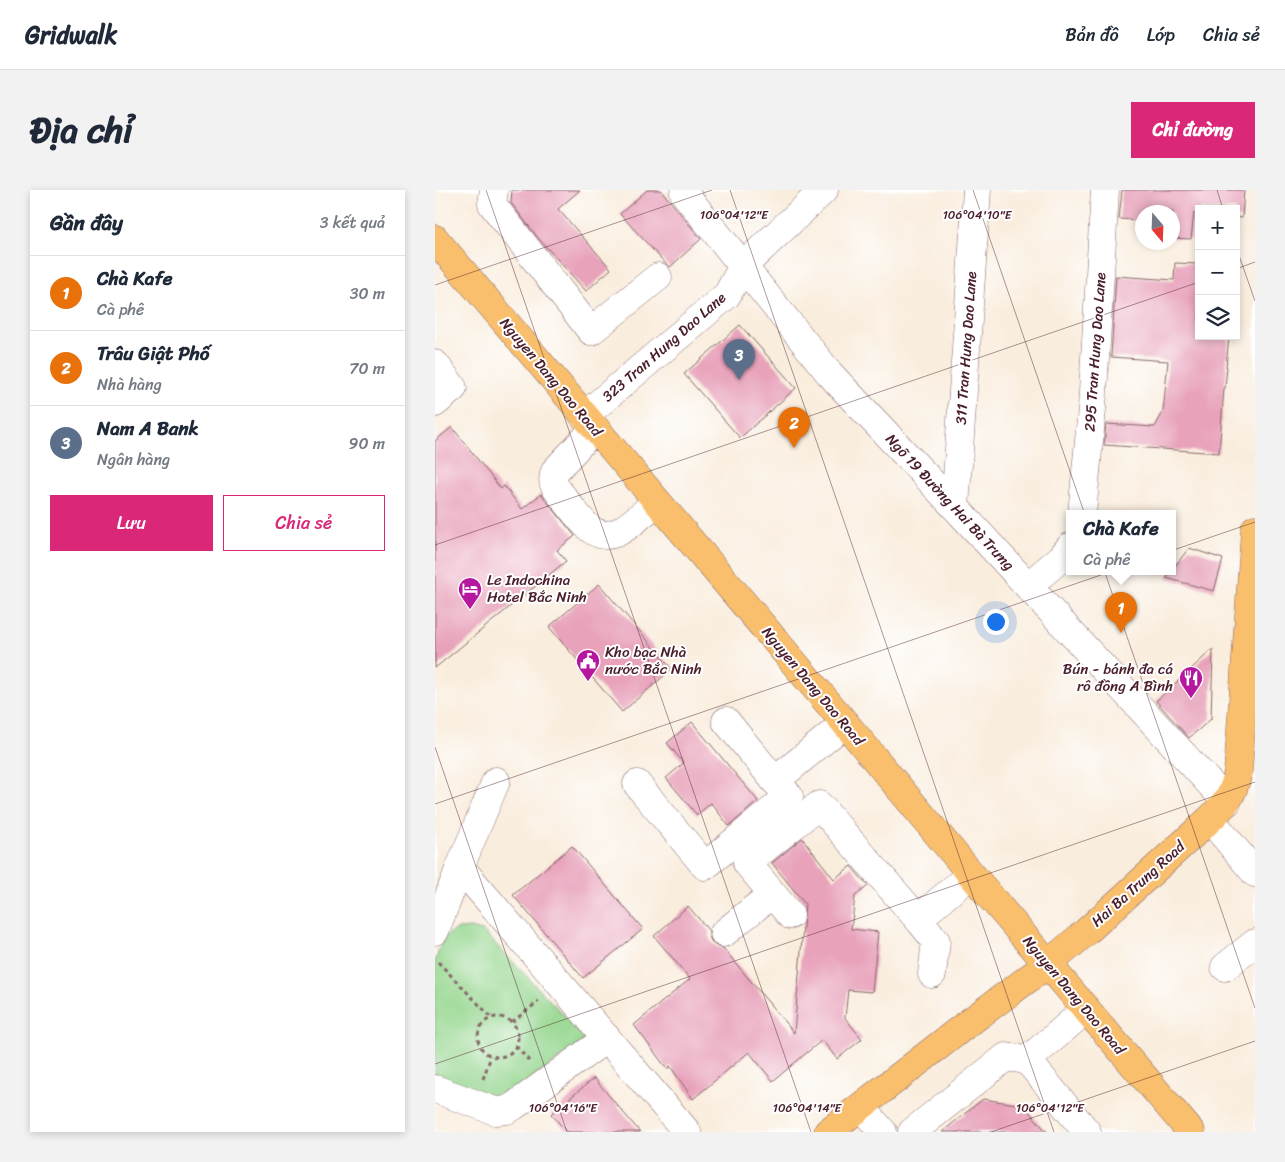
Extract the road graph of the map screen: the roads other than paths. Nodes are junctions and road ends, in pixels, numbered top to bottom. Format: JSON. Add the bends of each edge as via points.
{"nodes":[{"id":1,"x":494,"y":190,"type":"edge"},
{"id":2,"x":824,"y":190,"type":"edge"},
{"id":3,"x":977,"y":190,"type":"edge"},
{"id":4,"x":1105,"y":190,"type":"edge"},
{"id":5,"x":684,"y":193,"type":"dead end"},
{"id":6,"x":435,"y":239,"type":"edge"},
{"id":7,"x":743,"y":266,"type":"junction"},
{"id":8,"x":658,"y":277,"type":"dead end"},
{"id":9,"x":435,"y":364,"type":"edge"},
{"id":10,"x":435,"y":403,"type":"edge"},
{"id":11,"x":589,"y":422,"type":"junction"},
{"id":12,"x":657,"y":502,"type":"junction"},
{"id":13,"x":955,"y":507,"type":"junction"},
{"id":14,"x":1081,"y":510,"type":"edge"},
{"id":15,"x":1255,"y":531,"type":"edge"},
{"id":16,"x":1066,"y":552,"type":"edge"},
{"id":17,"x":1028,"y":586,"type":"junction"},
{"id":18,"x":726,"y":721,"type":"dead end"},
{"id":19,"x":845,"y":723,"type":"junction"},
{"id":20,"x":775,"y":780,"type":"junction"},
{"id":21,"x":497,"y":781,"type":"dead end"},
{"id":22,"x":637,"y":784,"type":"dead end"},
{"id":23,"x":1219,"y":810,"type":"junction"},
{"id":24,"x":460,"y":867,"type":"junction"},
{"id":25,"x":1255,"y":873,"type":"edge"},
{"id":26,"x":971,"y":874,"type":"junction"},
{"id":27,"x":772,"y":894,"type":"junction"},
{"id":28,"x":790,"y":915,"type":"dead end"},
{"id":29,"x":918,"y":919,"type":"junction"},
{"id":30,"x":435,"y":931,"type":"edge"},
{"id":31,"x":724,"y":933,"type":"dead end"},
{"id":32,"x":1255,"y":943,"type":"edge"},
{"id":33,"x":1048,"y":964,"type":"junction"},
{"id":34,"x":1225,"y":967,"type":"dead end"},
{"id":35,"x":932,"y":974,"type":"dead end"},
{"id":36,"x":1086,"y":1009,"type":"junction"},
{"id":37,"x":607,"y":1038,"type":"junction"},
{"id":38,"x":1027,"y":1060,"type":"junction"},
{"id":39,"x":435,"y":1089,"type":"edge"},
{"id":40,"x":861,"y":1107,"type":"junction"},
{"id":41,"x":687,"y":1132,"type":"edge"},
{"id":42,"x":828,"y":1132,"type":"edge"},
{"id":43,"x":883,"y":1132,"type":"edge"},
{"id":44,"x":912,"y":1132,"type":"edge"},
{"id":45,"x":1087,"y":1132,"type":"edge"},
{"id":46,"x":1191,"y":1132,"type":"edge"}],
"edges":[{"from":1,"to":8,"type":"street","via":[[492,204],[591,332]]},
{"from":2,"to":7,"type":"street","name":"323 Tran Hung Dao Lane"},
{"from":3,"to":13,"type":"street","name":"311 Tran Hung Dao Lane"},
{"from":4,"to":14,"type":"street","name":"295 Tran Hung Dao Lane","via":[[1092,408]]},
{"from":5,"to":7,"type":"street","name":"Ngõ 19 Đường Hai Bà Trưng"},
{"from":6,"to":11,"type":"main road","name":"Nguyen Dang Dao Road"},
{"from":7,"to":11,"type":"street","name":"323 Tran Hung Dao Lane","via":[[727,295]]},
{"from":7,"to":13,"type":"street","name":"Ngõ 19 Đường Hai Bà Trưng","via":[[830,374]]},
{"from":9,"to":10,"type":"street","via":[[453,388]]},
{"from":11,"to":12,"type":"main road","name":"Nguyen Dang Dao Road"},
{"from":11,"to":12,"type":"street","name":"323 Tran Hung Dao Lane","via":[[553,477],[556,488],[586,526],[597,533],[614,534]]},
{"from":12,"to":19,"type":"main road","name":"Nguyen Dang Dao Road"},
{"from":13,"to":17,"type":"street","name":"Ngõ 19 Đường Hai Bà Trưng"},
{"from":15,"to":23,"type":"main road","name":"Hai Ba Trung Road","via":[[1238,772],[1234,790]]},
{"from":16,"to":17,"type":"street"},
{"from":17,"to":23,"type":"street","name":"Ngõ 19 Đường Hai Bà Trưng"},
{"from":18,"to":20,"type":"street"},
{"from":19,"to":20,"type":"street"},
{"from":19,"to":26,"type":"main road","name":"Nguyen Dang Dao Road"},
{"from":20,"to":22,"type":"street","via":[[789,796],[705,866]]},
{"from":21,"to":24,"type":"street"},
{"from":23,"to":25,"type":"street","name":"Ngõ 19 Đường Hai Bà Trưng"},
{"from":23,"to":33,"type":"main road","name":"Hai Ba Trung Road"},
{"from":24,"to":30,"type":"street"},
{"from":24,"to":37,"type":"street"},
{"from":26,"to":29,"type":"street"},
{"from":26,"to":33,"type":"main road","name":"Nguyen Dang Dao Road"},
{"from":27,"to":28,"type":"street"},
{"from":27,"to":29,"type":"street","via":[[747,863],[819,805]]},
{"from":27,"to":31,"type":"street"},
{"from":29,"to":35,"type":"street","via":[[937,941]]},
{"from":32,"to":34,"type":"street"},
{"from":33,"to":36,"type":"main road","name":"Nguyen Dang Dao Road"},
{"from":33,"to":40,"type":"main road","name":"Hai Ba Trung Road"},
{"from":36,"to":38,"type":"street"},
{"from":36,"to":46,"type":"main road","name":"Nguyen Dang Dao Road"},
{"from":37,"to":39,"type":"street","via":[[507,1110],[495,1111]]},
{"from":37,"to":41,"type":"street"},
{"from":38,"to":44,"type":"street","via":[[1007,1057]]},
{"from":38,"to":45,"type":"street"},
{"from":40,"to":42,"type":"main road","name":"Hai Ba Trung Road"},
{"from":40,"to":43,"type":"street"}]}
